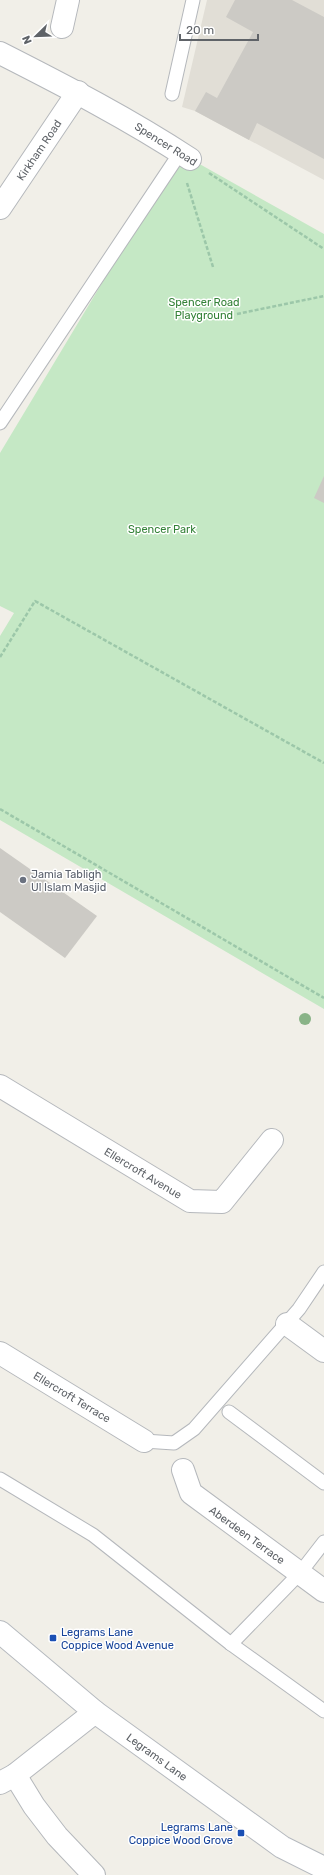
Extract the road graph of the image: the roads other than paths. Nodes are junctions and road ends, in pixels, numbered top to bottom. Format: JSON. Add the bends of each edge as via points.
{"nodes":[{"id":1,"x":68,"y":0,"type":"edge"},
{"id":2,"x":193,"y":0,"type":"edge"},
{"id":3,"x":62,"y":27,"type":"dead end"},
{"id":4,"x":0,"y":53,"type":"edge"},
{"id":5,"x":78,"y":92,"type":"junction"},
{"id":6,"x":172,"y":94,"type":"dead end"},
{"id":7,"x":185,"y":163,"type":"joint"},
{"id":8,"x":0,"y":208,"type":"edge"},
{"id":9,"x":0,"y":423,"type":"edge"},
{"id":10,"x":0,"y":1086,"type":"edge"},
{"id":11,"x":272,"y":1140,"type":"dead end"},
{"id":12,"x":324,"y":1272,"type":"edge"},
{"id":13,"x":287,"y":1324,"type":"junction"},
{"id":14,"x":324,"y":1350,"type":"edge"},
{"id":15,"x":0,"y":1353,"type":"edge"},
{"id":16,"x":229,"y":1412,"type":"dead end"},
{"id":17,"x":144,"y":1441,"type":"joint"},
{"id":18,"x":183,"y":1470,"type":"dead end"},
{"id":19,"x":0,"y":1479,"type":"edge"},
{"id":20,"x":324,"y":1483,"type":"edge"},
{"id":21,"x":324,"y":1542,"type":"edge"},
{"id":22,"x":300,"y":1574,"type":"junction"},
{"id":23,"x":324,"y":1591,"type":"edge"},
{"id":24,"x":0,"y":1632,"type":"edge"},
{"id":25,"x":231,"y":1644,"type":"junction"},
{"id":26,"x":324,"y":1711,"type":"edge"},
{"id":27,"x":94,"y":1712,"type":"junction"},
{"id":28,"x":7,"y":1779,"type":"edge"},
{"id":29,"x":324,"y":1868,"type":"edge"},
{"id":30,"x":94,"y":1875,"type":"edge"}],
"edges":[{"from":1,"to":3,"type":"street"},
{"from":2,"to":6,"type":"lane"},
{"from":4,"to":5,"type":"street","name":"Spencer Road"},
{"from":5,"to":7,"type":"street","name":"Spencer Road"},
{"from":5,"to":8,"type":"street","name":"Kirkham Road"},
{"from":7,"to":9,"type":"lane"},
{"from":10,"to":11,"type":"street","name":"Ellercroft Avenue","via":[[190,1202],[222,1202]]},
{"from":12,"to":13,"type":"lane"},
{"from":13,"to":14,"type":"street"},
{"from":13,"to":17,"type":"lane","via":[[194,1429],[174,1443]]},
{"from":15,"to":17,"type":"street","name":"Ellercroft Terrace"},
{"from":16,"to":20,"type":"lane"},
{"from":18,"to":22,"type":"street","name":"Aberdeen Terrace","via":[[191,1493]]},
{"from":19,"to":25,"type":"lane","via":[[93,1535]]},
{"from":21,"to":22,"type":"lane"},
{"from":22,"to":23,"type":"street","name":"Aberdeen Terrace"},
{"from":22,"to":25,"type":"lane"},
{"from":24,"to":27,"type":"street","name":"Legrams Lane"},
{"from":25,"to":26,"type":"lane"},
{"from":27,"to":28,"type":"street"},
{"from":27,"to":29,"type":"street","name":"Legrams Lane","via":[[282,1847]]},
{"from":28,"to":30,"type":"street"}]}
